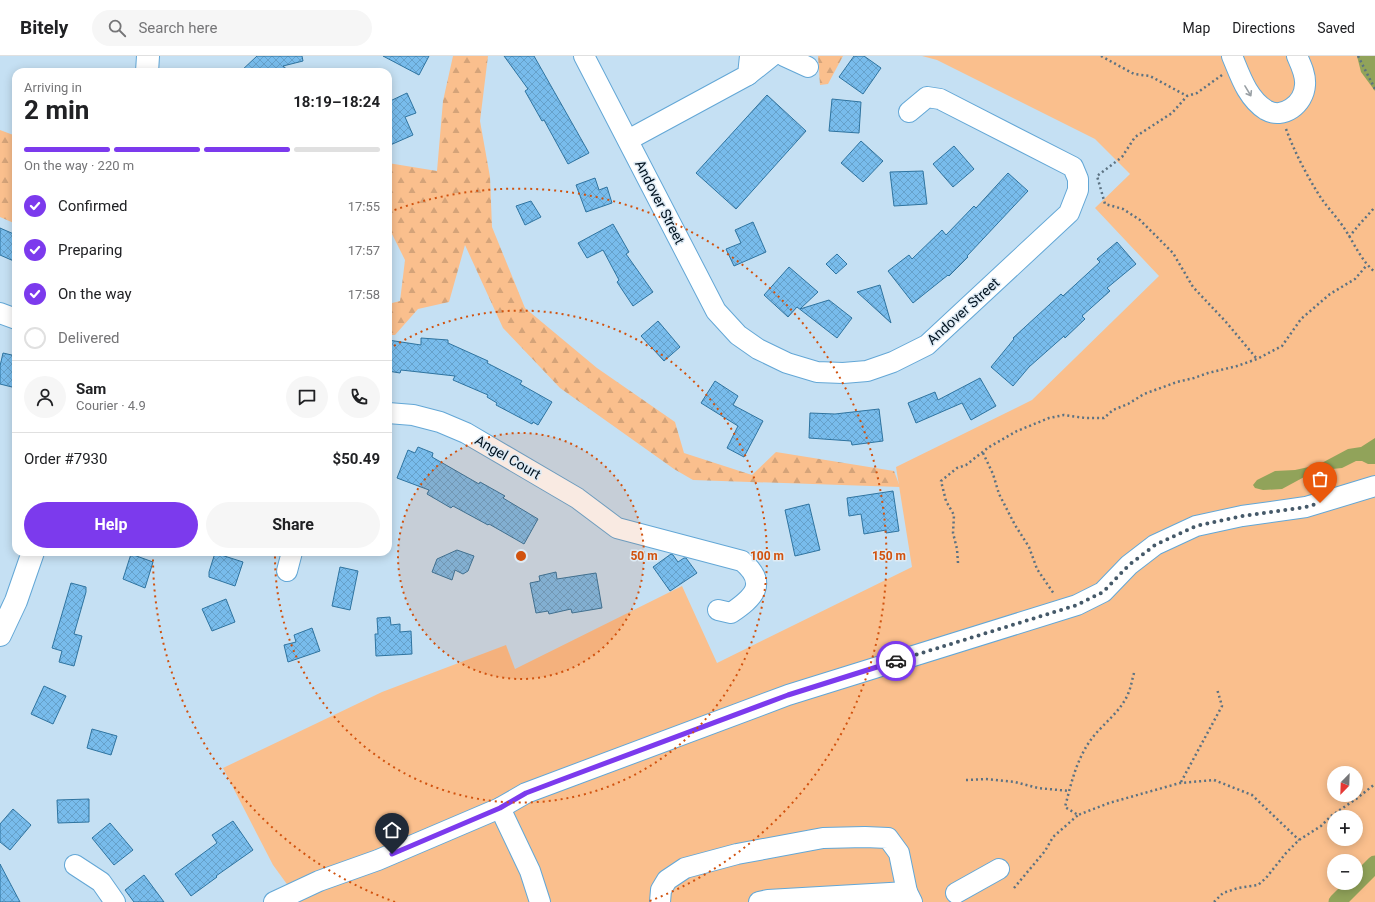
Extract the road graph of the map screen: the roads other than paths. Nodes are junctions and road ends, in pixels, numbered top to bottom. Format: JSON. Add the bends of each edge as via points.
{"nodes":[{"id":1,"x":148,"y":56,"type":"edge"},
{"id":2,"x":584,"y":56,"type":"edge"},
{"id":3,"x":750,"y":56,"type":"edge"},
{"id":4,"x":772,"y":56,"type":"edge"},
{"id":5,"x":784,"y":56,"type":"edge"},
{"id":6,"x":1297,"y":56,"type":"edge"},
{"id":7,"x":1234,"y":62,"type":"edge"},
{"id":8,"x":808,"y":67,"type":"dead end"},
{"id":9,"x":147,"y":68,"type":"edge"},
{"id":10,"x":748,"y":76,"type":"junction"},
{"id":11,"x":908,"y":112,"type":"dead end"},
{"id":12,"x":628,"y":140,"type":"junction"},
{"id":13,"x":0,"y":313,"type":"edge"},
{"id":14,"x":12,"y":318,"type":"edge"},
{"id":15,"x":392,"y":413,"type":"edge"},
{"id":16,"x":1375,"y":486,"type":"edge"},
{"id":17,"x":32,"y":556,"type":"edge"},
{"id":18,"x":718,"y":610,"type":"dead end"},
{"id":19,"x":0,"y":635,"type":"edge"},
{"id":20,"x":500,"y":808,"type":"junction"},
{"id":21,"x":75,"y":865,"type":"dead end"},
{"id":22,"x":999,"y":869,"type":"dead end"},
{"id":23,"x":956,"y":893,"type":"dead end"},
{"id":24,"x":910,"y":897,"type":"edge"},
{"id":25,"x":115,"y":902,"type":"edge"},
{"id":26,"x":274,"y":902,"type":"edge"},
{"id":27,"x":540,"y":902,"type":"edge"},
{"id":28,"x":660,"y":902,"type":"edge"},
{"id":29,"x":759,"y":902,"type":"edge"}],
"edges":[{"from":1,"to":9,"type":"main road"},
{"from":2,"to":12,"type":"street","name":"Andover Street"},
{"from":3,"to":10,"type":"street"},
{"from":4,"to":10,"type":"street"},
{"from":5,"to":8,"type":"street"},
{"from":7,"to":6,"type":"street","one_way":true,"via":[[1255,101],[1267,110],[1280,113],[1290,110],[1304,94],[1304,72]]},
{"from":10,"to":12,"type":"street"},
{"from":11,"to":12,"type":"street","name":"Andover Street","via":[[927,97],[940,99],[1073,167],[1078,179],[1078,190],[1069,213],[927,345],[893,362],[867,371],[844,374],[817,372],[787,363],[758,349],[738,335],[716,311]]},
{"from":13,"to":14,"type":"street"},
{"from":15,"to":18,"type":"street","name":"Angel Court","via":[[434,420],[466,433],[577,498],[617,528],[742,561],[751,569],[755,591],[748,601],[731,613]]},
{"from":16,"to":20,"type":"street","via":[[1306,507],[1242,516],[1196,526],[1155,545],[1129,565],[1103,592],[1077,605],[788,695],[526,793]]},
{"from":17,"to":19,"type":"main road","via":[[16,601]]},
{"from":20,"to":26,"type":"street","via":[[378,860],[319,881]]},
{"from":20,"to":27,"type":"street","via":[[530,871]]},
{"from":21,"to":25,"type":"street","via":[[100,882]]},
{"from":22,"to":23,"type":"street"},
{"from":24,"to":28,"type":"street","via":[[899,853],[888,838],[865,837],[823,838],[737,854],[685,868],[667,880],[661,890]]},
{"from":24,"to":29,"type":"street"}]}
